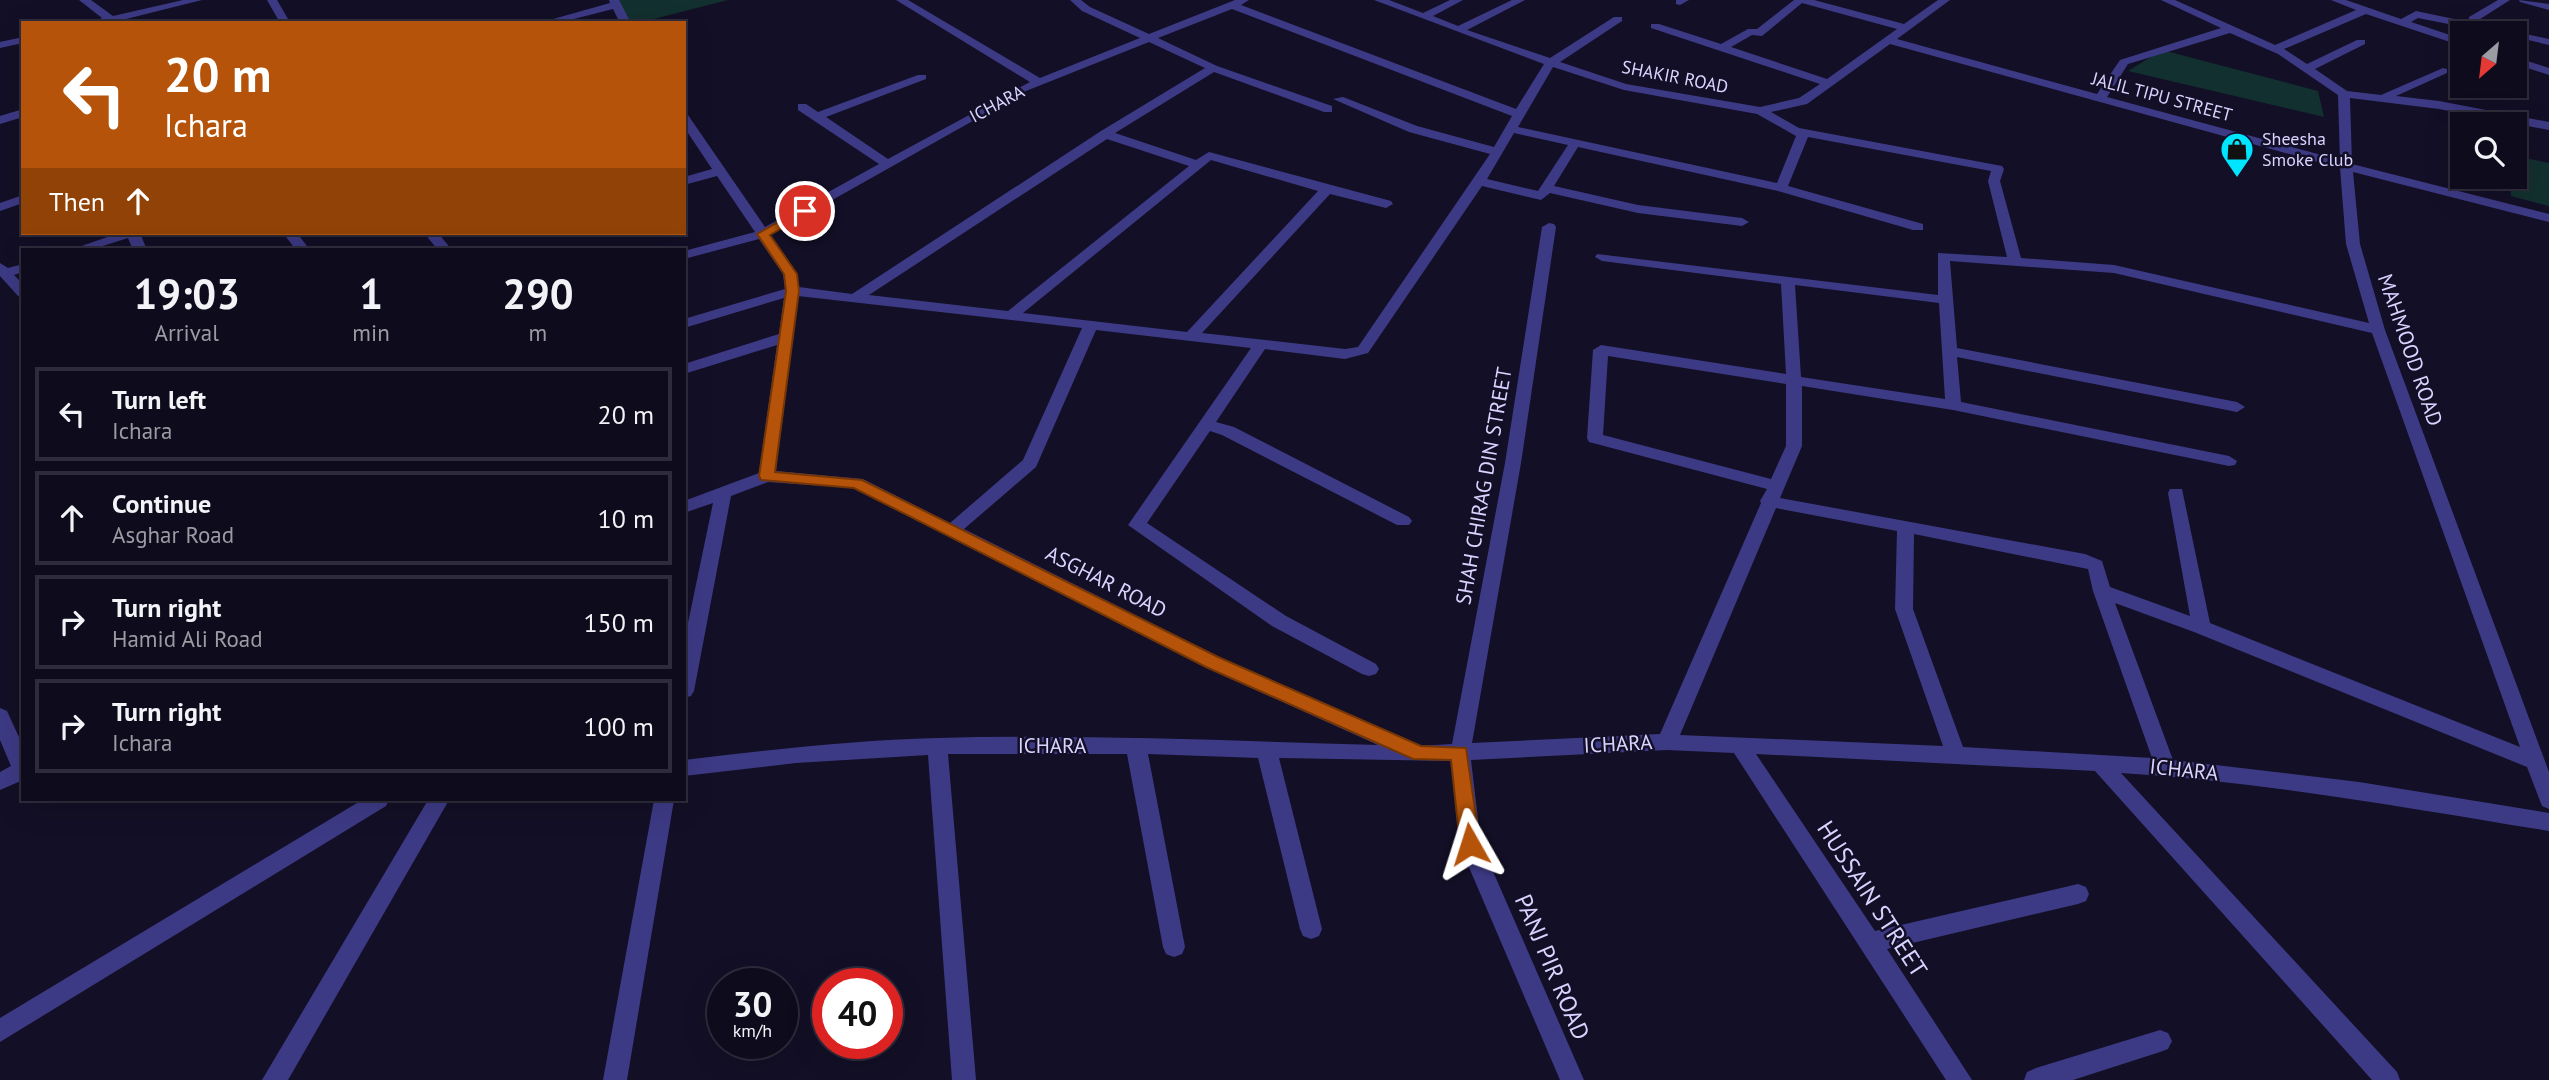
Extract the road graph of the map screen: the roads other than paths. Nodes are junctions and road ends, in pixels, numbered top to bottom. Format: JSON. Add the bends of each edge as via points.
{"nodes":[{"id":1,"x":84,"y":0,"type":"edge"},
{"id":2,"x":197,"y":0,"type":"edge"},
{"id":3,"x":272,"y":0,"type":"edge"},
{"id":4,"x":901,"y":0,"type":"edge"},
{"id":5,"x":1075,"y":0,"type":"edge"},
{"id":6,"x":1379,"y":0,"type":"edge"},
{"id":7,"x":1458,"y":0,"type":"edge"},
{"id":8,"x":1520,"y":0,"type":"edge"},
{"id":9,"x":1801,"y":0,"type":"edge"},
{"id":10,"x":1945,"y":0,"type":"edge"},
{"id":11,"x":2166,"y":0,"type":"edge"},
{"id":12,"x":2336,"y":0,"type":"edge"},
{"id":13,"x":2505,"y":0,"type":"edge"},
{"id":14,"x":2524,"y":0,"type":"edge"},
{"id":15,"x":1238,"y":2,"type":"edge"},
{"id":16,"x":615,"y":3,"type":"edge"},
{"id":17,"x":2549,"y":7,"type":"edge"},
{"id":18,"x":2365,"y":10,"type":"junction"},
{"id":19,"x":1423,"y":17,"type":"junction"},
{"id":20,"x":110,"y":19,"type":"junction"},
{"id":21,"x":283,"y":19,"type":"dead end"},
{"id":22,"x":1618,"y":19,"type":"dead end"},
{"id":23,"x":2473,"y":19,"type":"dead end"},
{"id":24,"x":102,"y":21,"type":"edge"},
{"id":25,"x":551,"y":21,"type":"edge"},
{"id":26,"x":625,"y":21,"type":"edge"},
{"id":27,"x":2453,"y":21,"type":"edge"},
{"id":28,"x":2401,"y":23,"type":"junction"},
{"id":29,"x":1655,"y":26,"type":"dead end"},
{"id":30,"x":1905,"y":28,"type":"junction"},
{"id":31,"x":2230,"y":29,"type":"junction"},
{"id":32,"x":1458,"y":30,"type":"junction"},
{"id":33,"x":2527,"y":37,"type":"edge"},
{"id":34,"x":1149,"y":39,"type":"junction"},
{"id":35,"x":2450,"y":39,"type":"edge"},
{"id":36,"x":21,"y":40,"type":"edge"},
{"id":37,"x":1888,"y":40,"type":"junction"},
{"id":38,"x":2361,"y":42,"type":"dead end"},
{"id":39,"x":2549,"y":42,"type":"edge"},
{"id":40,"x":0,"y":45,"type":"edge"},
{"id":41,"x":1722,"y":48,"type":"junction"},
{"id":42,"x":2274,"y":49,"type":"junction"},
{"id":43,"x":1550,"y":62,"type":"junction"},
{"id":44,"x":2527,"y":64,"type":"edge"},
{"id":45,"x":1213,"y":68,"type":"junction"},
{"id":46,"x":2306,"y":68,"type":"junction"},
{"id":47,"x":2443,"y":71,"type":"dead end"},
{"id":48,"x":2549,"y":72,"type":"edge"},
{"id":49,"x":922,"y":77,"type":"dead end"},
{"id":50,"x":1039,"y":82,"type":"junction"},
{"id":51,"x":1829,"y":83,"type":"junction"},
{"id":52,"x":2344,"y":94,"type":"junction"},
{"id":53,"x":2101,"y":98,"type":"junction"},
{"id":54,"x":2384,"y":98,"type":"junction"},
{"id":55,"x":1339,"y":99,"type":"dead end"},
{"id":56,"x":802,"y":107,"type":"dead end"},
{"id":57,"x":1328,"y":108,"type":"dead end"},
{"id":58,"x":1760,"y":111,"type":"junction"},
{"id":59,"x":21,"y":114,"type":"edge"},
{"id":60,"x":1520,"y":114,"type":"junction"},
{"id":61,"x":816,"y":117,"type":"junction"},
{"id":62,"x":0,"y":120,"type":"edge"},
{"id":63,"x":686,"y":121,"type":"edge"},
{"id":64,"x":2549,"y":126,"type":"edge"},
{"id":65,"x":1511,"y":129,"type":"junction"},
{"id":66,"x":1796,"y":131,"type":"junction"},
{"id":67,"x":1105,"y":134,"type":"junction"},
{"id":68,"x":1575,"y":143,"type":"junction"},
{"id":69,"x":1497,"y":152,"type":"junction"},
{"id":70,"x":888,"y":164,"type":"junction"},
{"id":71,"x":1198,"y":165,"type":"junction"},
{"id":72,"x":2346,"y":166,"type":"junction"},
{"id":73,"x":720,"y":171,"type":"junction"},
{"id":74,"x":686,"y":180,"type":"edge"},
{"id":75,"x":1479,"y":181,"type":"junction"},
{"id":76,"x":1546,"y":187,"type":"junction"},
{"id":77,"x":1781,"y":188,"type":"junction"},
{"id":78,"x":1327,"y":189,"type":"junction"},
{"id":79,"x":21,"y":201,"type":"edge"},
{"id":80,"x":1386,"y":204,"type":"dead end"},
{"id":81,"x":0,"y":207,"type":"edge"},
{"id":82,"x":2549,"y":218,"type":"edge"},
{"id":83,"x":1742,"y":222,"type":"dead end"},
{"id":84,"x":1549,"y":226,"type":"dead end"},
{"id":85,"x":1918,"y":227,"type":"dead end"},
{"id":86,"x":763,"y":234,"type":"junction"},
{"id":87,"x":126,"y":235,"type":"edge"},
{"id":88,"x":83,"y":248,"type":"edge"},
{"id":89,"x":686,"y":253,"type":"edge"},
{"id":90,"x":1602,"y":257,"type":"dead end"},
{"id":91,"x":2015,"y":261,"type":"junction"},
{"id":92,"x":21,"y":268,"type":"edge"},
{"id":93,"x":3,"y":270,"type":"edge"},
{"id":94,"x":1788,"y":280,"type":"junction"},
{"id":95,"x":21,"y":291,"type":"edge"},
{"id":96,"x":792,"y":291,"type":"junction"},
{"id":97,"x":855,"y":298,"type":"junction"},
{"id":98,"x":1946,"y":300,"type":"junction"},
{"id":99,"x":1012,"y":315,"type":"junction"},
{"id":100,"x":686,"y":323,"type":"edge"},
{"id":101,"x":1091,"y":324,"type":"junction"},
{"id":102,"x":2378,"y":330,"type":"junction"},
{"id":103,"x":1192,"y":335,"type":"junction"},
{"id":104,"x":786,"y":337,"type":"junction"},
{"id":105,"x":1262,"y":343,"type":"junction"},
{"id":106,"x":1950,"y":351,"type":"junction"},
{"id":107,"x":686,"y":368,"type":"edge"},
{"id":108,"x":1794,"y":382,"type":"junction"},
{"id":109,"x":1953,"y":405,"type":"junction"},
{"id":110,"x":2237,"y":407,"type":"dead end"},
{"id":111,"x":1206,"y":425,"type":"junction"},
{"id":112,"x":2229,"y":461,"type":"dead end"},
{"id":113,"x":766,"y":476,"type":"junction"},
{"id":114,"x":1772,"y":493,"type":"junction"},
{"id":115,"x":2176,"y":493,"type":"dead end"},
{"id":116,"x":723,"y":494,"type":"junction"},
{"id":117,"x":686,"y":506,"type":"edge"},
{"id":118,"x":1402,"y":521,"type":"dead end"},
{"id":119,"x":1906,"y":525,"type":"junction"},
{"id":120,"x":951,"y":531,"type":"junction"},
{"id":121,"x":2102,"y":591,"type":"junction"},
{"id":122,"x":2201,"y":627,"type":"junction"},
{"id":123,"x":1369,"y":669,"type":"dead end"},
{"id":124,"x":686,"y":681,"type":"edge"},
{"id":125,"x":0,"y":716,"type":"edge"},
{"id":126,"x":1667,"y":742,"type":"junction"},
{"id":127,"x":937,"y":746,"type":"junction"},
{"id":128,"x":1136,"y":746,"type":"junction"},
{"id":129,"x":1740,"y":747,"type":"junction"},
{"id":130,"x":1266,"y":748,"type":"junction"},
{"id":131,"x":1460,"y":753,"type":"junction"},
{"id":132,"x":1419,"y":754,"type":"junction"},
{"id":133,"x":1956,"y":755,"type":"junction"},
{"id":134,"x":2100,"y":762,"type":"junction"},
{"id":135,"x":2535,"y":762,"type":"junction"},
{"id":136,"x":21,"y":765,"type":"edge"},
{"id":137,"x":2165,"y":767,"type":"junction"},
{"id":138,"x":686,"y":768,"type":"edge"},
{"id":139,"x":21,"y":771,"type":"edge"},
{"id":140,"x":0,"y":782,"type":"edge"},
{"id":141,"x":2549,"y":800,"type":"edge"},
{"id":142,"x":377,"y":801,"type":"edge"},
{"id":143,"x":438,"y":801,"type":"edge"},
{"id":144,"x":664,"y":801,"type":"edge"},
{"id":145,"x":2549,"y":822,"type":"edge"},
{"id":146,"x":2078,"y":894,"type":"dead end"},
{"id":147,"x":1311,"y":929,"type":"dead end"},
{"id":148,"x":1868,"y":943,"type":"junction"},
{"id":149,"x":1174,"y":947,"type":"dead end"},
{"id":150,"x":0,"y":1031,"type":"edge"},
{"id":151,"x":2160,"y":1041,"type":"dead end"},
{"id":152,"x":274,"y":1080,"type":"edge"},
{"id":153,"x":615,"y":1080,"type":"edge"},
{"id":154,"x":964,"y":1080,"type":"edge"},
{"id":155,"x":1572,"y":1080,"type":"edge"},
{"id":156,"x":1960,"y":1080,"type":"edge"},
{"id":157,"x":2036,"y":1080,"type":"edge"},
{"id":158,"x":2388,"y":1080,"type":"edge"}],
"edges":[{"from":1,"to":20,"type":"street"},
{"from":2,"to":20,"type":"street"},
{"from":3,"to":21,"type":"street"},
{"from":4,"to":50,"type":"street"},
{"from":5,"to":34,"type":"street"},
{"from":6,"to":19,"type":"street","name":"SHAKIR ROAD"},
{"from":7,"to":19,"type":"street"},
{"from":8,"to":32,"type":"street"},
{"from":9,"to":30,"type":"street"},
{"from":9,"to":41,"type":"street","via":[[1758,34],[1752,31]]},
{"from":10,"to":30,"type":"street","name":"SHAKIR ROAD"},
{"from":11,"to":31,"type":"street"},
{"from":12,"to":18,"type":"street"},
{"from":13,"to":23,"type":"street"},
{"from":14,"to":17,"type":"street"},
{"from":15,"to":34,"type":"street","name":"ICHARA"},
{"from":15,"to":60,"type":"street"},
{"from":16,"to":25,"type":"street"},
{"from":16,"to":26,"type":"street"},
{"from":18,"to":28,"type":"street"},
{"from":18,"to":42,"type":"street"},
{"from":19,"to":32,"type":"street","name":"SHAKIR ROAD"},
{"from":20,"to":24,"type":"street"},
{"from":22,"to":43,"type":"street"},
{"from":27,"to":28,"type":"street","via":[[2416,13]]},
{"from":28,"to":35,"type":"street"},
{"from":29,"to":41,"type":"street"},
{"from":30,"to":37,"type":"street","name":"SHAKIR ROAD"},
{"from":31,"to":42,"type":"street"},
{"from":31,"to":53,"type":"street","via":[[2124,62]]},
{"from":32,"to":43,"type":"street","name":"SHAKIR ROAD"},
{"from":33,"to":39,"type":"street"},
{"from":34,"to":45,"type":"street"},
{"from":34,"to":50,"type":"street","name":"ICHARA"},
{"from":36,"to":40,"type":"street"},
{"from":37,"to":51,"type":"street","name":"SHAKIR ROAD"},
{"from":37,"to":53,"type":"street","name":"JALIL TIPU STREET"},
{"from":38,"to":46,"type":"street"},
{"from":41,"to":51,"type":"street"},
{"from":42,"to":46,"type":"street"},
{"from":43,"to":58,"type":"street","name":"SHAKIR ROAD","via":[[1623,87]]},
{"from":43,"to":60,"type":"street"},
{"from":44,"to":48,"type":"street"},
{"from":45,"to":57,"type":"street"},
{"from":45,"to":67,"type":"street"},
{"from":46,"to":52,"type":"street"},
{"from":47,"to":54,"type":"street"},
{"from":49,"to":61,"type":"street"},
{"from":50,"to":70,"type":"street","name":"ICHARA"},
{"from":51,"to":58,"type":"street","name":"SHAKIR ROAD","via":[[1803,101]]},
{"from":52,"to":54,"type":"street"},
{"from":52,"to":72,"type":"street","name":"MAHMOOD ROAD"},
{"from":53,"to":72,"type":"street","name":"JALIL TIPU STREET"},
{"from":54,"to":64,"type":"street"},
{"from":55,"to":69,"type":"street","via":[[1413,129]]},
{"from":56,"to":61,"type":"street"},
{"from":58,"to":66,"type":"street"},
{"from":59,"to":62,"type":"street"},
{"from":60,"to":65,"type":"street"},
{"from":61,"to":70,"type":"street"},
{"from":63,"to":73,"type":"street"},
{"from":65,"to":68,"type":"street"},
{"from":65,"to":69,"type":"street"},
{"from":66,"to":77,"type":"street","via":[[1802,135]]},
{"from":66,"to":91,"type":"street","via":[[1998,169],[1994,181]]},
{"from":67,"to":71,"type":"street"},
{"from":67,"to":97,"type":"street"},
{"from":68,"to":76,"type":"street"},
{"from":68,"to":77,"type":"street"},
{"from":69,"to":75,"type":"street"},
{"from":70,"to":86,"type":"street","name":"ICHARA"},
{"from":71,"to":78,"type":"street","via":[[1209,156]]},
{"from":71,"to":99,"type":"street"},
{"from":72,"to":82,"type":"street","name":"JALIL TIPU STREET"},
{"from":72,"to":102,"type":"street","name":"MAHMOOD ROAD","via":[[2353,244]]},
{"from":73,"to":74,"type":"street"},
{"from":73,"to":86,"type":"street"},
{"from":75,"to":76,"type":"street","via":[[1541,196]]},
{"from":75,"to":105,"type":"street","via":[[1363,350],[1345,354]]},
{"from":76,"to":83,"type":"street","via":[[1638,209]]},
{"from":77,"to":85,"type":"street"},
{"from":78,"to":80,"type":"street"},
{"from":78,"to":103,"type":"street"},
{"from":79,"to":81,"type":"street"},
{"from":84,"to":131,"type":"street","name":"SHAH CHIRAG DIN STREET","via":[[1513,463]]},
{"from":86,"to":89,"type":"street","name":"ICHARA"},
{"from":86,"to":96,"type":"street","via":[[790,274]]},
{"from":87,"to":88,"type":"street"},
{"from":90,"to":94,"type":"street"},
{"from":91,"to":98,"type":"street","via":[[1943,256]]},
{"from":91,"to":102,"type":"street","via":[[2114,269]]},
{"from":92,"to":93,"type":"street"},
{"from":93,"to":95,"type":"street"},
{"from":94,"to":98,"type":"street"},
{"from":94,"to":108,"type":"street"},
{"from":96,"to":97,"type":"street"},
{"from":96,"to":100,"type":"street"},
{"from":96,"to":104,"type":"street"},
{"from":97,"to":99,"type":"street"},
{"from":98,"to":106,"type":"street"},
{"from":99,"to":101,"type":"street"},
{"from":101,"to":103,"type":"street"},
{"from":101,"to":120,"type":"street","via":[[1030,463]]},
{"from":102,"to":135,"type":"street","name":"MAHMOOD ROAD"},
{"from":103,"to":105,"type":"street"},
{"from":104,"to":107,"type":"street"},
{"from":104,"to":113,"type":"street"},
{"from":105,"to":111,"type":"street"},
{"from":106,"to":109,"type":"street"},
{"from":106,"to":110,"type":"street"},
{"from":108,"to":109,"type":"street"},
{"from":108,"to":114,"type":"street","via":[[1794,446]]},
{"from":108,"to":114,"type":"street","via":[[1601,350],[1594,438]]},
{"from":109,"to":112,"type":"street"},
{"from":111,"to":118,"type":"street","via":[[1228,430]]},
{"from":111,"to":123,"type":"street","via":[[1137,525],[1279,621]]},
{"from":113,"to":116,"type":"street"},
{"from":113,"to":120,"type":"street","name":"ASGHAR ROAD","via":[[857,483]]},
{"from":114,"to":119,"type":"street"},
{"from":114,"to":126,"type":"street"},
{"from":115,"to":122,"type":"street"},
{"from":116,"to":117,"type":"street"},
{"from":116,"to":124,"type":"street"},
{"from":119,"to":121,"type":"street","via":[[2085,560],[2096,565]]},
{"from":119,"to":133,"type":"street","via":[[1904,609]]},
{"from":120,"to":132,"type":"street","name":"ASGHAR ROAD","via":[[1212,662]]},
{"from":121,"to":122,"type":"street"},
{"from":121,"to":137,"type":"street"},
{"from":122,"to":135,"type":"street"},
{"from":125,"to":136,"type":"street"},
{"from":126,"to":129,"type":"street","name":"ICHARA"},
{"from":126,"to":131,"type":"street","name":"ICHARA"},
{"from":127,"to":128,"type":"street","name":"ICHARA"},
{"from":127,"to":138,"type":"street","name":"ICHARA"},
{"from":127,"to":154,"type":"street"},
{"from":128,"to":130,"type":"street","name":"ICHARA"},
{"from":128,"to":149,"type":"street"},
{"from":129,"to":133,"type":"street","name":"ICHARA"},
{"from":129,"to":148,"type":"street","name":"HUSSAIN STREET"},
{"from":130,"to":132,"type":"street","name":"ICHARA"},
{"from":130,"to":147,"type":"street"},
{"from":131,"to":132,"type":"street","name":"ICHARA"},
{"from":131,"to":155,"type":"street","name":"PANJ PIR ROAD","via":[[1470,844]]},
{"from":133,"to":134,"type":"street","name":"ICHARA"},
{"from":134,"to":137,"type":"street","name":"ICHARA"},
{"from":134,"to":158,"type":"street"},
{"from":135,"to":141,"type":"street","name":"MAHMOOD ROAD"},
{"from":137,"to":145,"type":"street","name":"ICHARA","via":[[2359,791]]},
{"from":139,"to":140,"type":"street"},
{"from":142,"to":150,"type":"street"},
{"from":143,"to":152,"type":"street"},
{"from":144,"to":153,"type":"street"},
{"from":146,"to":148,"type":"street"},
{"from":148,"to":156,"type":"street","name":"HUSSAIN STREET"},
{"from":151,"to":157,"type":"street"}]}
